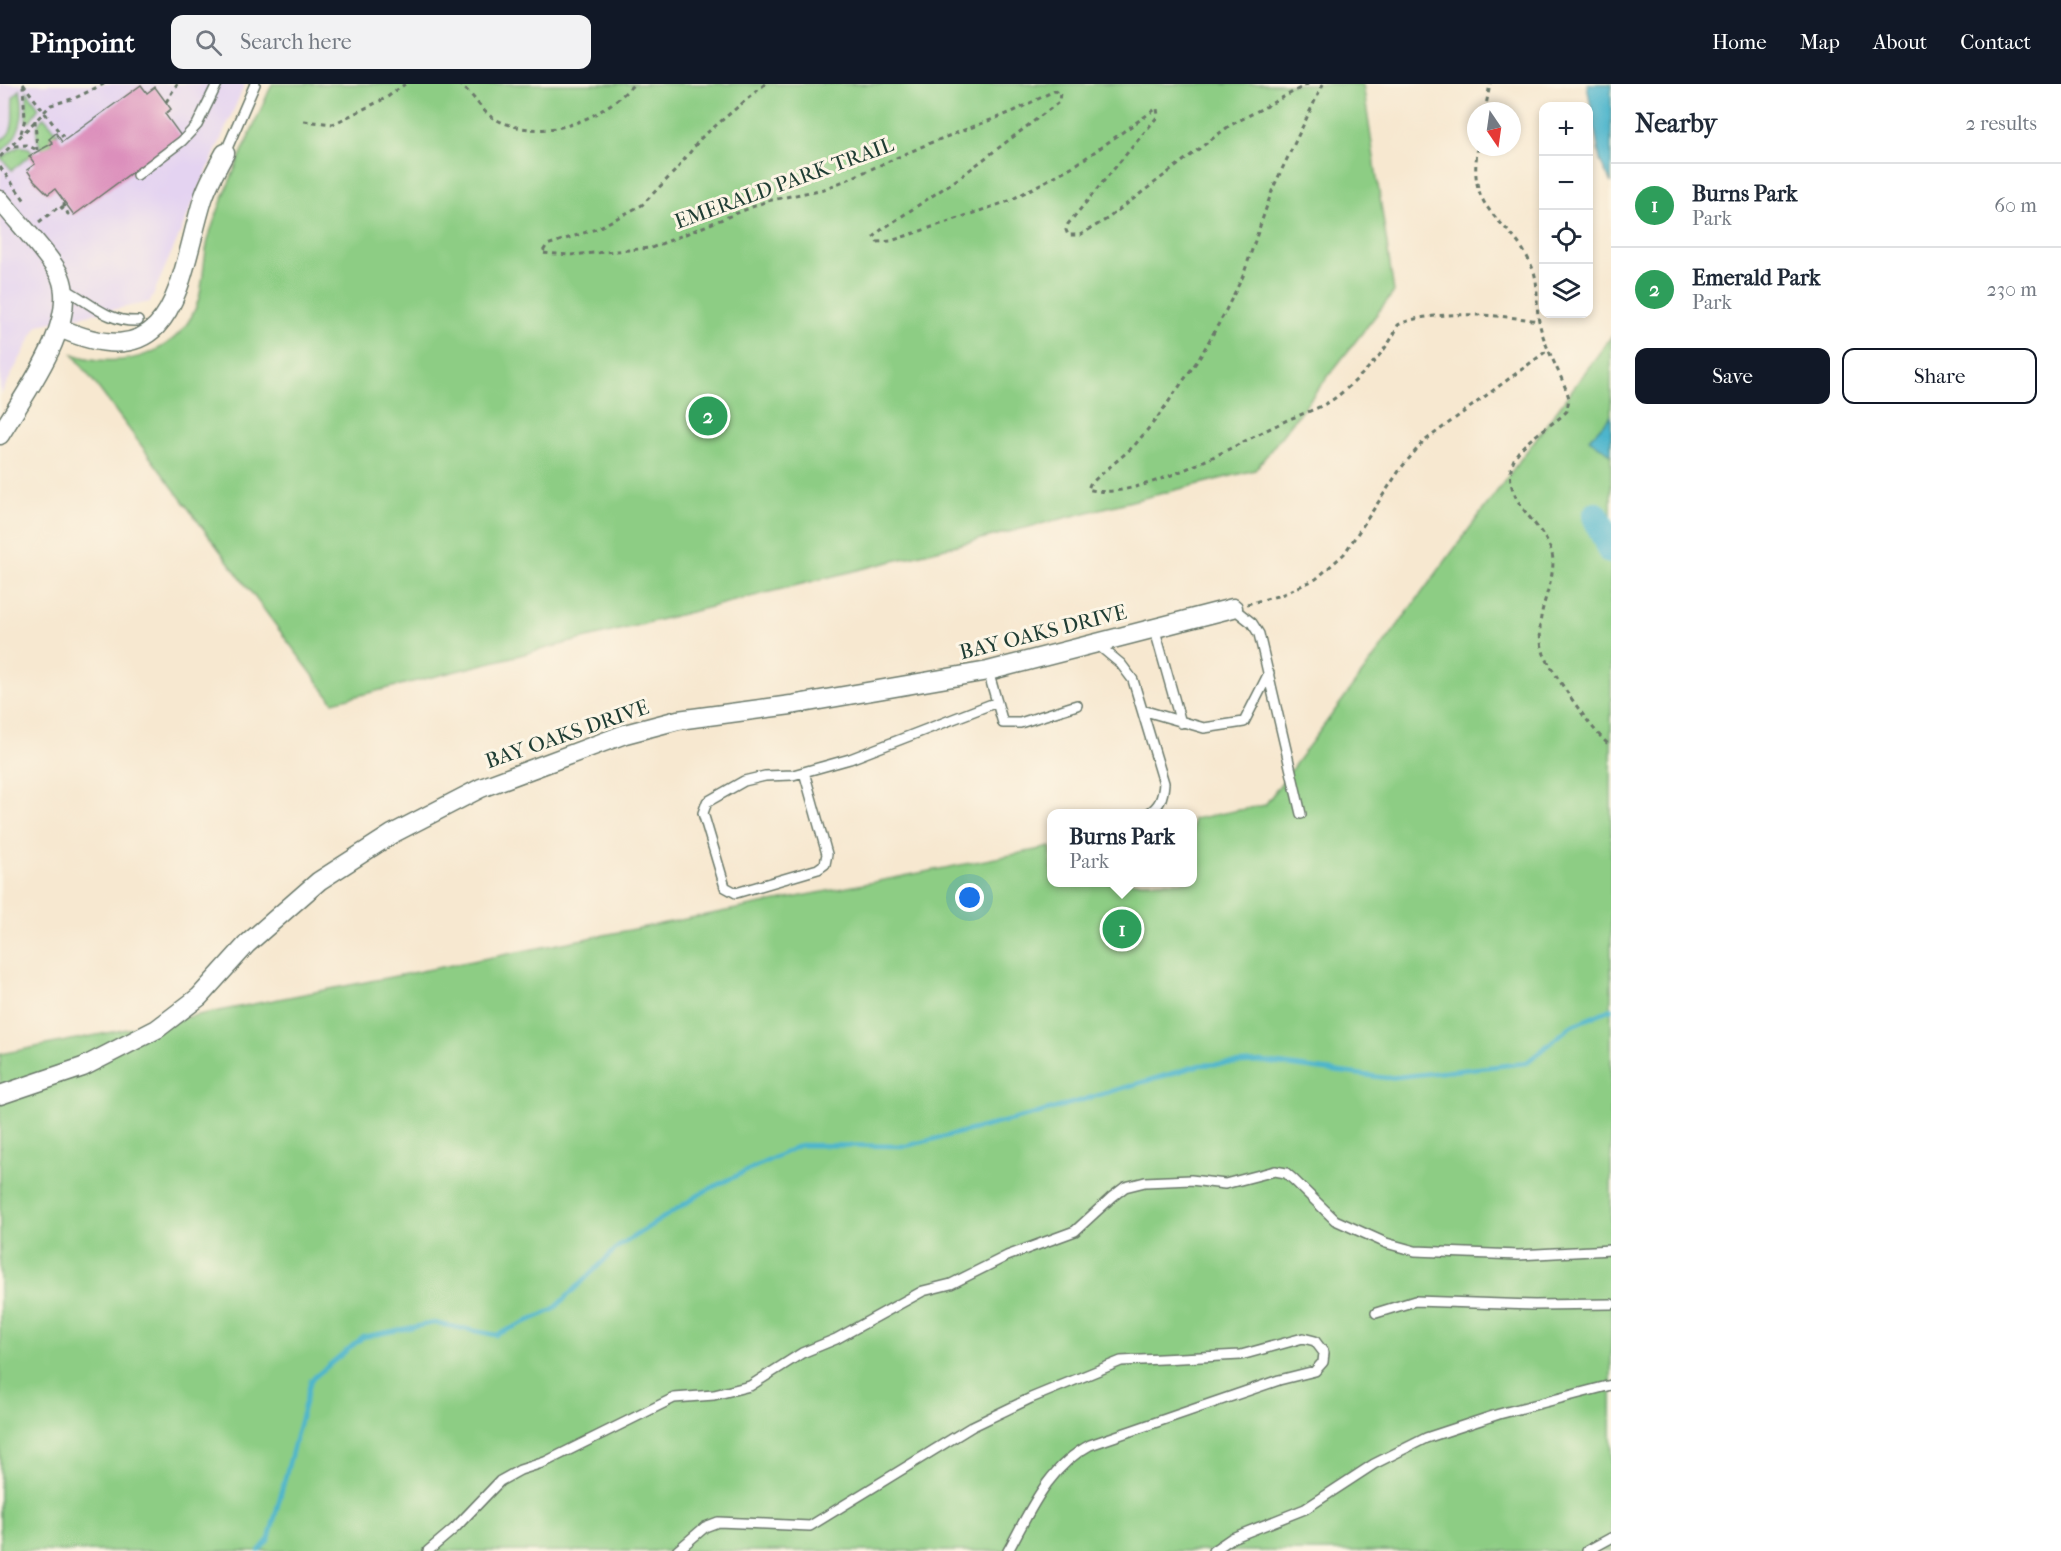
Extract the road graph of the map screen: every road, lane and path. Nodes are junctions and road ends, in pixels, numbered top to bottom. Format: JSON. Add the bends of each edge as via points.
{"nodes":[{"id":1,"x":23,"y":84,"type":"edge"},
{"id":2,"x":104,"y":84,"type":"edge"},
{"id":3,"x":177,"y":84,"type":"edge"},
{"id":4,"x":217,"y":84,"type":"edge"},
{"id":5,"x":255,"y":84,"type":"edge"},
{"id":6,"x":405,"y":84,"type":"edge"},
{"id":7,"x":458,"y":84,"type":"edge"},
{"id":8,"x":634,"y":84,"type":"edge"},
{"id":9,"x":765,"y":84,"type":"edge"},
{"id":10,"x":1308,"y":84,"type":"edge"},
{"id":11,"x":1323,"y":84,"type":"edge"},
{"id":12,"x":1490,"y":84,"type":"edge"},
{"id":13,"x":166,"y":102,"type":"dead end"},
{"id":14,"x":1487,"y":102,"type":"edge"},
{"id":15,"x":43,"y":110,"type":"junction"},
{"id":16,"x":35,"y":120,"type":"junction"},
{"id":17,"x":304,"y":121,"type":"dead end"},
{"id":18,"x":20,"y":137,"type":"junction"},
{"id":19,"x":63,"y":137,"type":"dead end"},
{"id":20,"x":14,"y":146,"type":"junction"},
{"id":21,"x":225,"y":153,"type":"joint"},
{"id":22,"x":1476,"y":156,"type":"edge"},
{"id":23,"x":0,"y":157,"type":"edge"},
{"id":24,"x":0,"y":167,"type":"edge"},
{"id":25,"x":137,"y":176,"type":"dead end"},
{"id":26,"x":0,"y":200,"type":"edge"},
{"id":27,"x":26,"y":203,"type":"dead end"},
{"id":28,"x":63,"y":203,"type":"dead end"},
{"id":29,"x":33,"y":212,"type":"dead end"},
{"id":30,"x":40,"y":221,"type":"junction"},
{"id":31,"x":33,"y":227,"type":"dead end"},
{"id":32,"x":63,"y":288,"type":"junction"},
{"id":33,"x":138,"y":321,"type":"dead end"},
{"id":34,"x":1538,"y":321,"type":"junction"},
{"id":35,"x":60,"y":328,"type":"junction"},
{"id":36,"x":1548,"y":350,"type":"junction"},
{"id":37,"x":0,"y":435,"type":"edge"},
{"id":38,"x":1233,"y":608,"type":"junction"},
{"id":39,"x":1154,"y":627,"type":"junction"},
{"id":40,"x":1095,"y":642,"type":"junction"},
{"id":41,"x":988,"y":671,"type":"junction"},
{"id":42,"x":1269,"y":673,"type":"junction"},
{"id":43,"x":997,"y":702,"type":"junction"},
{"id":44,"x":1077,"y":705,"type":"dead end"},
{"id":45,"x":1142,"y":710,"type":"junction"},
{"id":46,"x":1180,"y":723,"type":"junction"},
{"id":47,"x":1611,"y":746,"type":"edge"},
{"id":48,"x":804,"y":772,"type":"junction"},
{"id":49,"x":1155,"y":809,"type":"edge"},
{"id":50,"x":1301,"y":814,"type":"dead end"},
{"id":51,"x":0,"y":1095,"type":"edge"},
{"id":52,"x":1611,"y":1250,"type":"edge"},
{"id":53,"x":1611,"y":1304,"type":"edge"},
{"id":54,"x":1376,"y":1313,"type":"dead end"},
{"id":55,"x":1611,"y":1385,"type":"edge"},
{"id":56,"x":1611,"y":1538,"type":"edge"},
{"id":57,"x":428,"y":1551,"type":"edge"},
{"id":58,"x":677,"y":1551,"type":"edge"},
{"id":59,"x":1008,"y":1551,"type":"edge"},
{"id":60,"x":1213,"y":1551,"type":"edge"},
{"id":61,"x":1587,"y":1551,"type":"edge"}],
"edges":[{"from":1,"to":15,"type":"path"},
{"from":1,"to":18,"type":"path","via":[[25,120]]},
{"from":2,"to":15,"type":"path"},
{"from":3,"to":13,"type":"path"},
{"from":4,"to":25,"type":"lane","via":[[197,125]]},
{"from":5,"to":21,"type":"lane"},
{"from":6,"to":17,"type":"path","via":[[386,98],[333,124]]},
{"from":7,"to":8,"type":"path","via":[[493,118],[545,129],[597,116]]},
{"from":9,"to":10,"type":"path","name":"EMERALD PARK TRAIL","via":[[701,138],[642,205],[596,229],[547,244],[542,249],[544,255],[651,248],[767,201],[824,189],[1054,91],[1060,92],[1059,102],[1011,140],[874,237],[877,242],[891,241],[1009,201],[1077,164],[1157,108],[1158,116],[1068,224],[1068,235],[1080,235],[1107,219],[1229,126]]},
{"from":11,"to":34,"type":"path","via":[[1273,188],[1243,276],[1200,357],[1134,446],[1089,489],[1114,491],[1147,483],[1223,453],[1317,408],[1362,373],[1404,322],[1497,315]]},
{"from":12,"to":14,"type":"path"},
{"from":15,"to":16,"type":"path"},
{"from":15,"to":19,"type":"path"},
{"from":16,"to":18,"type":"path"},
{"from":16,"to":20,"type":"path","via":[[37,150],[27,145]]},
{"from":18,"to":20,"type":"path"},
{"from":20,"to":23,"type":"path"},
{"from":21,"to":35,"type":"street","via":[[204,196],[176,299],[162,322],[143,335],[108,343],[86,340]]},
{"from":22,"to":34,"type":"path","via":[[1477,186],[1488,210],[1532,265]]},
{"from":24,"to":27,"type":"path"},
{"from":26,"to":32,"type":"street","via":[[59,274]]},
{"from":28,"to":30,"type":"path","via":[[68,214],[60,206]]},
{"from":29,"to":30,"type":"path"},
{"from":30,"to":31,"type":"path"},
{"from":32,"to":33,"type":"lane","via":[[105,316]]},
{"from":32,"to":35,"type":"street"},
{"from":34,"to":36,"type":"path"},
{"from":35,"to":37,"type":"street"},
{"from":36,"to":38,"type":"path","via":[[1423,442],[1372,509],[1344,554],[1316,579],[1281,595]]},
{"from":36,"to":47,"type":"path","via":[[1565,384],[1569,405],[1514,460],[1512,487],[1514,496],[1551,549],[1540,630],[1544,654],[1587,721]]},
{"from":38,"to":39,"type":"street","name":"BAY OAKS DRIVE"},
{"from":38,"to":42,"type":"lane","via":[[1259,634]]},
{"from":39,"to":40,"type":"street","name":"BAY OAKS DRIVE"},
{"from":39,"to":46,"type":"lane"},
{"from":40,"to":41,"type":"street","name":"BAY OAKS DRIVE"},
{"from":40,"to":45,"type":"lane","via":[[1121,664],[1132,680]]},
{"from":41,"to":43,"type":"lane"},
{"from":41,"to":51,"type":"street","name":"BAY OAKS DRIVE","via":[[678,720],[481,788],[392,834],[319,881],[247,944],[200,997],[157,1029],[83,1066]]},
{"from":42,"to":46,"type":"lane","via":[[1244,722],[1204,728]]},
{"from":42,"to":50,"type":"lane"},
{"from":43,"to":44,"type":"lane","via":[[1004,723],[1020,723]]},
{"from":43,"to":48,"type":"lane","via":[[850,759]]},
{"from":45,"to":46,"type":"lane"},
{"from":45,"to":49,"type":"lane","via":[[1164,783],[1163,796]]},
{"from":48,"to":48,"type":"lane","via":[[744,781],[706,801],[704,813],[729,891],[736,893],[825,864],[827,854]]},
{"from":52,"to":57,"type":"lane","via":[[1518,1255],[1415,1251],[1386,1243],[1335,1220],[1286,1173],[1275,1171],[1236,1183],[1167,1180],[1125,1187],[1075,1231],[1007,1256],[951,1284],[923,1291],[836,1339],[802,1353],[750,1386],[714,1395],[674,1398],[520,1470],[501,1481]]},
{"from":53,"to":54,"type":"lane","via":[[1415,1301]]},
{"from":55,"to":60,"type":"lane","via":[[1498,1414],[1426,1438],[1374,1464],[1305,1509],[1232,1538]]},
{"from":56,"to":61,"type":"lane"},
{"from":58,"to":59,"type":"lane","via":[[705,1527],[718,1522],[810,1526],[973,1426],[1121,1361],[1241,1355],[1303,1338],[1321,1346],[1323,1362],[1315,1371],[1279,1380],[1072,1454],[1038,1495]]}]}
